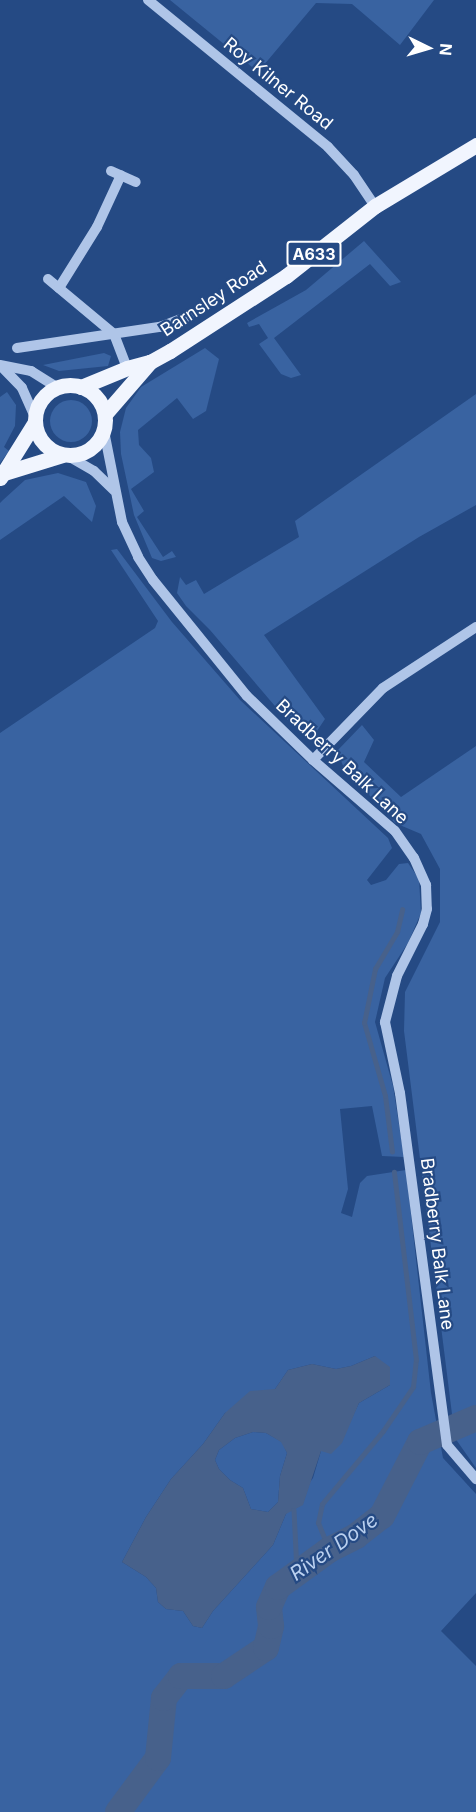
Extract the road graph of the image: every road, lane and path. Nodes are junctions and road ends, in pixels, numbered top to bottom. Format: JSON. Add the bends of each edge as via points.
{"nodes":[{"id":1,"x":148,"y":0,"type":"edge"},
{"id":2,"x":476,"y":145,"type":"edge"},
{"id":3,"x":136,"y":182,"type":"dead end"},
{"id":4,"x":375,"y":206,"type":"junction"},
{"id":5,"x":48,"y":279,"type":"dead end"},
{"id":6,"x":59,"y":288,"type":"junction"},
{"id":7,"x":189,"y":316,"type":"dead end"},
{"id":8,"x":114,"y":334,"type":"junction"},
{"id":9,"x":17,"y":348,"type":"dead end"},
{"id":10,"x":150,"y":362,"type":"junction"},
{"id":11,"x":1,"y":366,"type":"edge"},
{"id":12,"x":127,"y":368,"type":"junction"},
{"id":13,"x":81,"y":387,"type":"junction"},
{"id":14,"x":58,"y":388,"type":"junction"},
{"id":15,"x":105,"y":414,"type":"junction"},
{"id":16,"x":35,"y":419,"type":"junction"},
{"id":17,"x":104,"y":431,"type":"junction"},
{"id":18,"x":65,"y":455,"type":"junction"},
{"id":19,"x":2,"y":475,"type":"edge"},
{"id":20,"x":114,"y":490,"type":"junction"},
{"id":21,"x":476,"y":627,"type":"edge"},
{"id":22,"x":313,"y":760,"type":"junction"},
{"id":23,"x":476,"y":1479,"type":"edge"}],
"edges":[{"from":1,"to":4,"type":"street","name":"Roy Kilner Road","via":[[328,147]]},
{"from":2,"to":4,"type":"main road","name":"Barnsley Road","number":"A633"},
{"from":3,"to":6,"type":"street","via":[[116,173],[97,227]]},
{"from":4,"to":10,"type":"main road","name":"Barnsley Road","number":"A633","via":[[286,276]]},
{"from":5,"to":6,"type":"street"},
{"from":6,"to":8,"type":"street"},
{"from":7,"to":8,"type":"street","name":"Barnsley Road","via":[[160,327]]},
{"from":8,"to":9,"type":"street","name":"Barnsley Road"},
{"from":8,"to":12,"type":"street"},
{"from":10,"to":12,"type":"main road","name":"Barnsley Road"},
{"from":10,"to":15,"type":"main road","name":"Barnsley Road","number":"A633"},
{"from":11,"to":14,"type":"street","via":[[32,371]]},
{"from":11,"to":16,"type":"street","via":[[22,388]]},
{"from":12,"to":13,"type":"main road","name":"Barnsley Road"},
{"from":13,"to":14,"type":"main road"},
{"from":13,"to":15,"type":"main road","via":[[97,397]]},
{"from":14,"to":16,"type":"main road","via":[[41,400]]},
{"from":15,"to":17,"type":"main road"},
{"from":16,"to":18,"type":"main road","via":[[46,446]]},
{"from":16,"to":19,"type":"main road"},
{"from":17,"to":18,"type":"main road","via":[[93,447],[77,455]]},
{"from":17,"to":20,"type":"street","name":"Bradberry Balk Lane"},
{"from":18,"to":19,"type":"main road"},
{"from":18,"to":20,"type":"street","via":[[94,471]]},
{"from":20,"to":22,"type":"street","name":"Bradberry Balk Lane","via":[[122,522],[138,557],[184,620],[246,696]]},
{"from":21,"to":22,"type":"street","via":[[383,688]]},
{"from":22,"to":23,"type":"street","name":"Bradberry Balk Lane","via":[[395,831],[414,858],[426,885],[423,924],[395,982],[385,1022],[400,1093],[447,1445]]}]}
